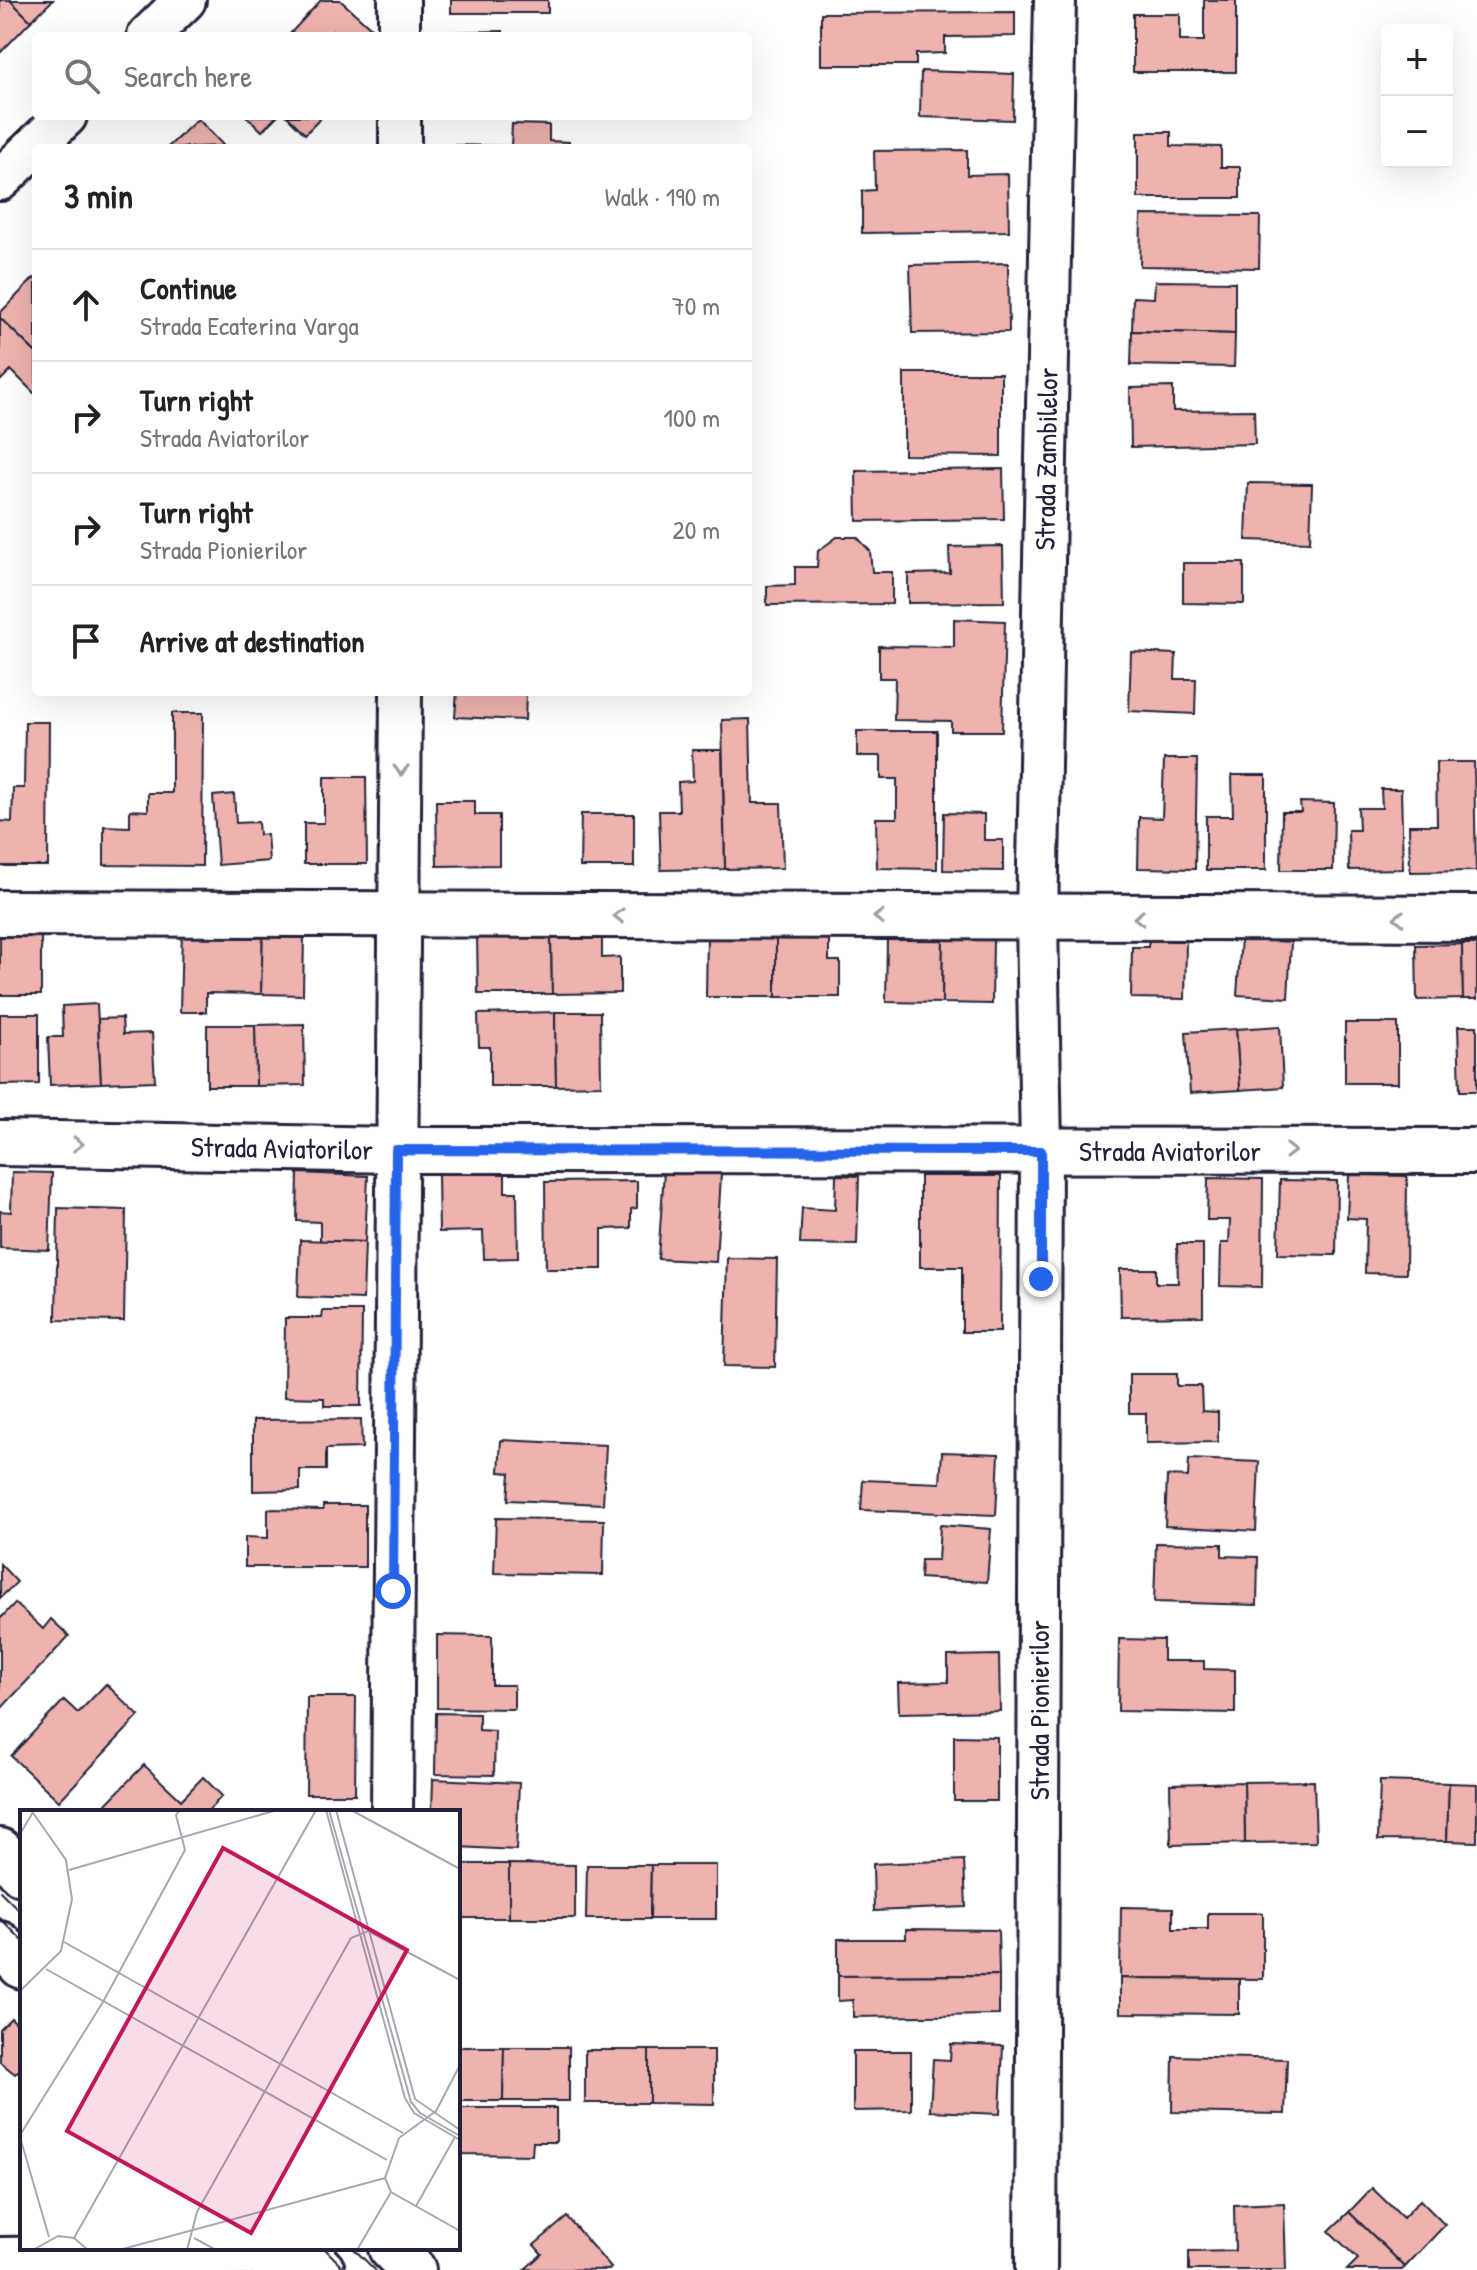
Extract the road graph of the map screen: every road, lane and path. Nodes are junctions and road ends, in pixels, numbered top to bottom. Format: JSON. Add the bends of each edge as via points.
{"nodes":[{"id":1,"x":185,"y":0,"type":"edge"},
{"id":2,"x":399,"y":0,"type":"edge"},
{"id":3,"x":1055,"y":0,"type":"edge"},
{"id":4,"x":152,"y":32,"type":"edge"},
{"id":5,"x":399,"y":32,"type":"edge"},
{"id":6,"x":62,"y":120,"type":"edge"},
{"id":7,"x":400,"y":120,"type":"edge"},
{"id":8,"x":37,"y":144,"type":"edge"},
{"id":9,"x":400,"y":144,"type":"edge"},
{"id":10,"x":32,"y":149,"type":"edge"},
{"id":11,"x":0,"y":180,"type":"edge"},
{"id":12,"x":401,"y":696,"type":"edge"},
{"id":13,"x":0,"y":913,"type":"edge"},
{"id":14,"x":401,"y":915,"type":"junction"},
{"id":15,"x":1037,"y":918,"type":"junction"},
{"id":16,"x":1477,"y":918,"type":"edge"},
{"id":17,"x":0,"y":1143,"type":"edge"},
{"id":18,"x":396,"y":1150,"type":"junction"},
{"id":19,"x":1041,"y":1151,"type":"junction"},
{"id":20,"x":1477,"y":1151,"type":"edge"},
{"id":21,"x":392,"y":1810,"type":"edge"},
{"id":22,"x":0,"y":1851,"type":"edge"},
{"id":23,"x":20,"y":1871,"type":"edge"},
{"id":24,"x":0,"y":1944,"type":"edge"},
{"id":25,"x":20,"y":1964,"type":"edge"},
{"id":26,"x":393,"y":2250,"type":"edge"},
{"id":27,"x":311,"y":2255,"type":"edge"},
{"id":28,"x":0,"y":2258,"type":"edge"},
{"id":29,"x":413,"y":2270,"type":"edge"},
{"id":30,"x":1036,"y":2270,"type":"edge"}],
"edges":[{"from":1,"to":4,"type":"street"},
{"from":2,"to":5,"type":"street"},
{"from":3,"to":15,"type":"street","name":"Strada Zambilelor"},
{"from":6,"to":8,"type":"street"},
{"from":7,"to":9,"type":"street"},
{"from":10,"to":11,"type":"street"},
{"from":12,"to":14,"type":"street","one_way":true},
{"from":13,"to":14,"type":"street"},
{"from":15,"to":14,"type":"street","one_way":true},
{"from":14,"to":18,"type":"street"},
{"from":16,"to":15,"type":"street","one_way":true},
{"from":15,"to":19,"type":"street","name":"Strada Zambilelor"},
{"from":17,"to":18,"type":"street","name":"Strada Aviatorilor","one_way":true},
{"from":18,"to":19,"type":"street","name":"Strada Aviatorilor"},
{"from":18,"to":21,"type":"street"},
{"from":19,"to":20,"type":"street","name":"Strada Aviatorilor","one_way":true},
{"from":19,"to":30,"type":"street","name":"Strada Pionierilor"},
{"from":22,"to":23,"type":"street"},
{"from":24,"to":25,"type":"street"},
{"from":26,"to":29,"type":"street"},
{"from":27,"to":28,"type":"street"}]}
